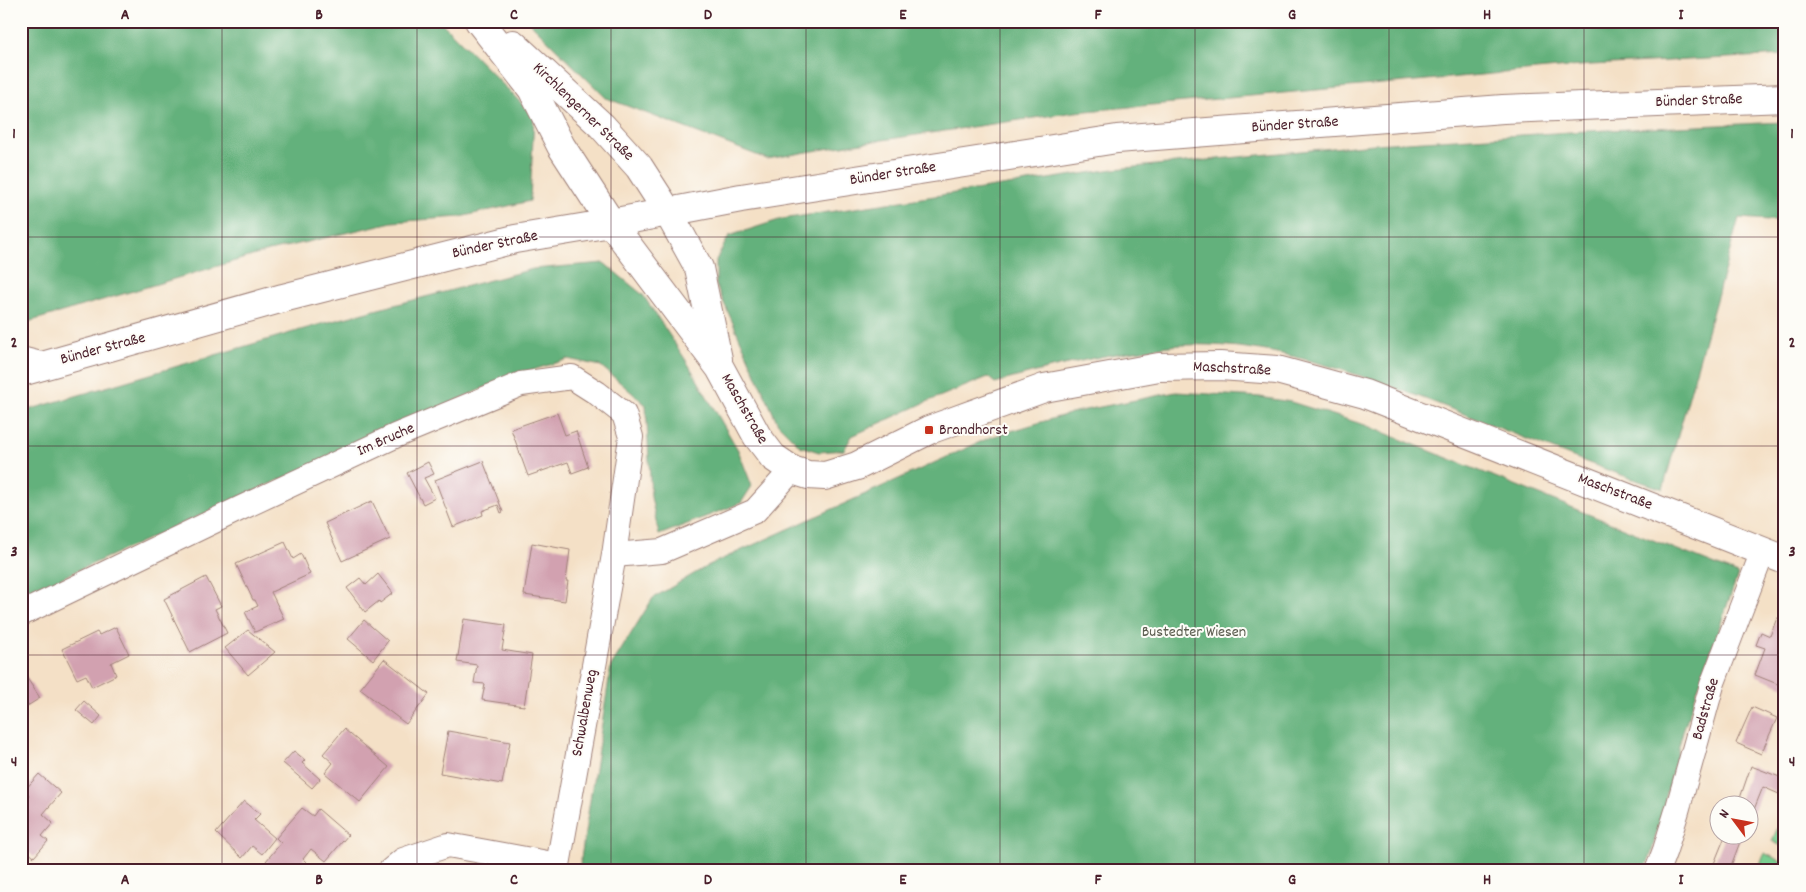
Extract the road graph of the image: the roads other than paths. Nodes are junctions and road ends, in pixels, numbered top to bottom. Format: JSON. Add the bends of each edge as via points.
{"nodes":[{"id":1,"x":480,"y":21,"type":"edge"},
{"id":2,"x":488,"y":21,"type":"edge"},
{"id":3,"x":1785,"y":98,"type":"edge"},
{"id":4,"x":668,"y":212,"type":"junction"},
{"id":5,"x":610,"y":223,"type":"junction"},
{"id":6,"x":28,"y":366,"type":"edge"},
{"id":7,"x":720,"y":368,"type":"junction"},
{"id":8,"x":792,"y":470,"type":"junction"},
{"id":9,"x":614,"y":555,"type":"junction"},
{"id":10,"x":1778,"y":555,"type":"edge"},
{"id":11,"x":21,"y":614,"type":"edge"},
{"id":12,"x":559,"y":868,"type":"edge"},
{"id":13,"x":390,"y":871,"type":"edge"},
{"id":14,"x":1657,"y":871,"type":"edge"}],
"edges":[{"from":1,"to":5,"type":"street","name":"Kirchlengerner Straße","via":[[532,89],[561,146]]},
{"from":2,"to":4,"type":"street","name":"Kirchlengerner Straße","via":[[602,126],[639,167]]},
{"from":3,"to":4,"type":"street","name":"Bünder Straße","via":[[1503,109],[1116,139]]},
{"from":4,"to":5,"type":"street","name":"Bünder Straße"},
{"from":4,"to":7,"type":"street","name":"Maschstraße","via":[[699,268]]},
{"from":5,"to":6,"type":"street","name":"Bünder Straße","via":[[460,252],[100,350]]},
{"from":5,"to":7,"type":"street","name":"Maschstraße"},
{"from":7,"to":8,"type":"street","name":"Maschstraße","via":[[758,436],[773,457]]},
{"from":8,"to":9,"type":"street","via":[[755,511],[662,550]]},
{"from":8,"to":10,"type":"street","name":"Maschstraße","via":[[825,476],[929,430],[1044,388],[1159,367],[1220,366],[1277,370],[1365,394]]},
{"from":9,"to":11,"type":"street","name":"Im Bruche","via":[[631,437],[624,414],[572,377],[521,384],[395,436]]},
{"from":9,"to":12,"type":"street","name":"Schwalbenweg"},
{"from":10,"to":14,"type":"street","name":"Badstraße","via":[[1712,685]]},
{"from":12,"to":13,"type":"street","via":[[448,845],[403,860]]}]}
